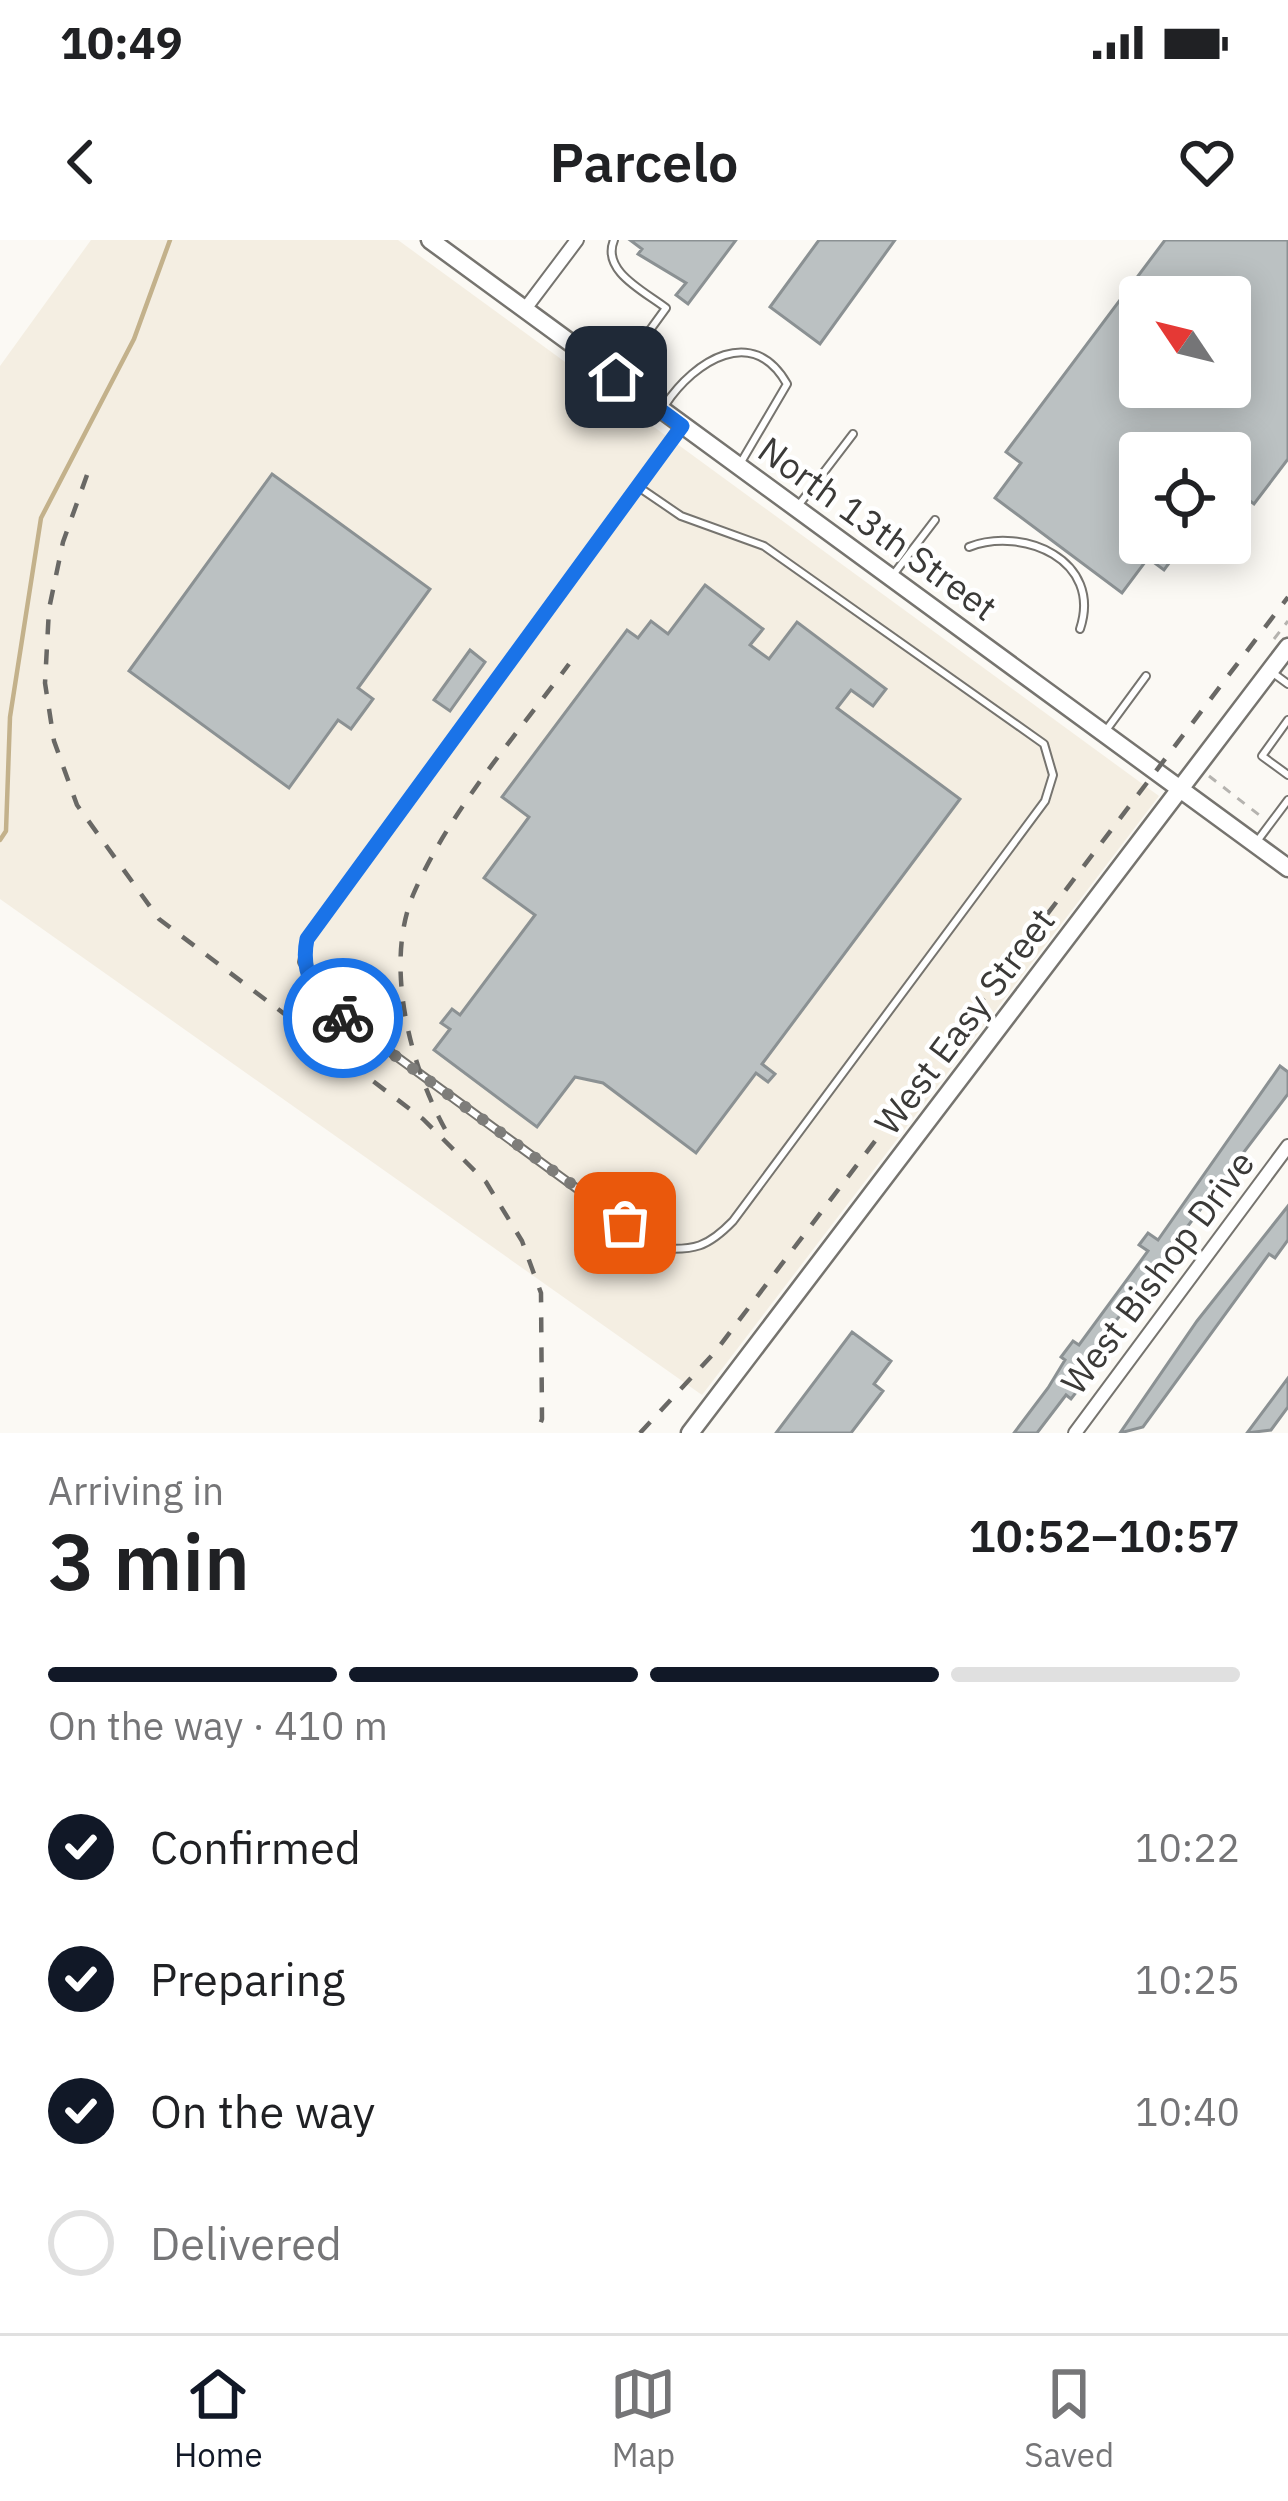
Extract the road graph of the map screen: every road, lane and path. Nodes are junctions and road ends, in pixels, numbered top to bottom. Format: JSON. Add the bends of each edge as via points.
{"nodes":[{"id":1,"x":430,"y":240,"type":"edge"},
{"id":2,"x":577,"y":240,"type":"edge"},
{"id":3,"x":614,"y":240,"type":"edge"},
{"id":4,"x":525,"y":308,"type":"junction"},
{"id":5,"x":616,"y":377,"type":"junction"},
{"id":6,"x":661,"y":411,"type":"junction"},
{"id":7,"x":682,"y":426,"type":"junction"},
{"id":8,"x":853,"y":434,"type":"dead end"},
{"id":9,"x":739,"y":468,"type":"junction"},
{"id":10,"x":640,"y":488,"type":"junction"},
{"id":11,"x":796,"y":509,"type":"junction"},
{"id":12,"x":935,"y":520,"type":"dead end"},
{"id":13,"x":969,"y":547,"type":"dead end"},
{"id":14,"x":891,"y":578,"type":"junction"},
{"id":15,"x":1080,"y":629,"type":"dead end"},
{"id":16,"x":1288,"y":647,"type":"edge"},
{"id":17,"x":1270,"y":671,"type":"junction"},
{"id":18,"x":1146,"y":676,"type":"dead end"},
{"id":19,"x":1288,"y":684,"type":"edge"},
{"id":20,"x":1288,"y":719,"type":"edge"},
{"id":21,"x":1105,"y":732,"type":"junction"},
{"id":22,"x":1206,"y":774,"type":"dead end"},
{"id":23,"x":1288,"y":775,"type":"edge"},
{"id":24,"x":1180,"y":789,"type":"junction"},
{"id":25,"x":1288,"y":800,"type":"edge"},
{"id":26,"x":1270,"y":824,"type":"junction"},
{"id":27,"x":1256,"y":844,"type":"junction"},
{"id":28,"x":1288,"y":868,"type":"edge"},
{"id":29,"x":1288,"y":1146,"type":"edge"},
{"id":30,"x":690,"y":1433,"type":"edge"},
{"id":31,"x":1075,"y":1433,"type":"edge"}],
"edges":[{"from":1,"to":4,"type":"main road","name":"North 13th Street"},
{"from":2,"to":4,"type":"street"},
{"from":3,"to":5,"type":"lane","via":[[613,266],[665,308]]},
{"from":4,"to":5,"type":"main road","name":"North 13th Street"},
{"from":5,"to":6,"type":"main road","name":"North 13th Street"},
{"from":6,"to":7,"type":"main road","name":"North 13th Street"},
{"from":6,"to":9,"type":"lane","via":[[677,386],[734,349],[776,365],[787,384]]},
{"from":7,"to":9,"type":"main road","name":"North 13th Street"},
{"from":7,"to":10,"type":"lane"},
{"from":8,"to":11,"type":"lane"},
{"from":9,"to":11,"type":"main road","name":"North 13th Street"},
{"from":10,"to":10,"type":"lane","via":[[307,939],[302,962],[326,1005],[658,1248],[690,1251],[711,1244],[733,1221],[1046,802],[1053,775],[1044,745],[764,545],[680,516]]},
{"from":11,"to":14,"type":"main road","name":"North 13th Street"},
{"from":12,"to":14,"type":"lane"},
{"from":13,"to":15,"type":"lane","via":[[1011,538],[1055,554],[1080,583]]},
{"from":14,"to":21,"type":"main road","name":"North 13th Street"},
{"from":16,"to":17,"type":"main road","name":"West Easy Street"},
{"from":17,"to":19,"type":"lane"},
{"from":17,"to":24,"type":"main road","name":"West Easy Street"},
{"from":18,"to":21,"type":"lane"},
{"from":20,"to":23,"type":"lane","via":[[1262,756]]},
{"from":21,"to":24,"type":"main road","name":"North 13th Street"},
{"from":22,"to":26,"type":"path"},
{"from":24,"to":27,"type":"main road","name":"North 13th Street"},
{"from":24,"to":30,"type":"main road","name":"West Easy Street"},
{"from":25,"to":26,"type":"lane"},
{"from":26,"to":27,"type":"lane"},
{"from":27,"to":28,"type":"main road","name":"North 13th Street"},
{"from":29,"to":31,"type":"street","name":"West Bishop Drive"}]}
